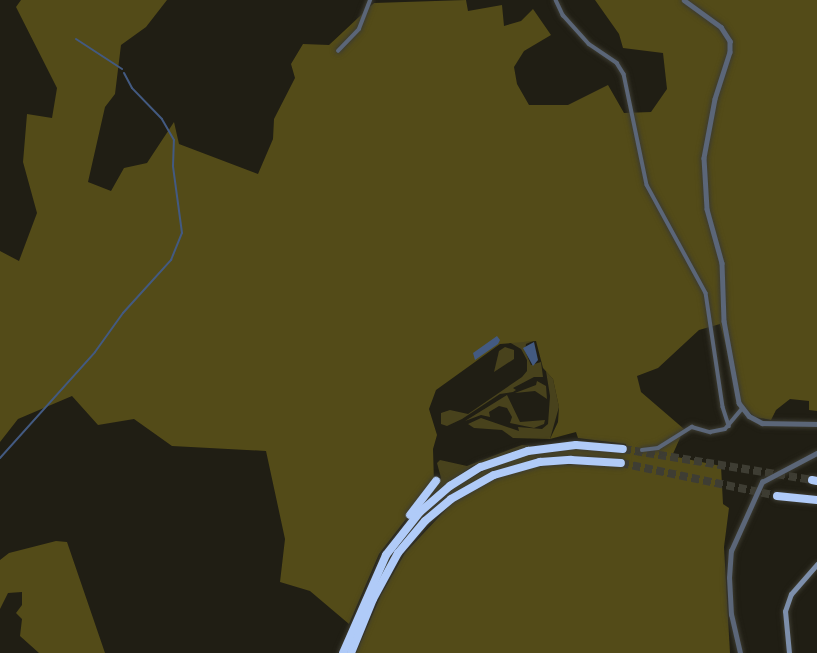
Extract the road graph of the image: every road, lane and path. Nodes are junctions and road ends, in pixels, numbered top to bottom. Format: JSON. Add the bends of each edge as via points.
{"nodes":[{"id":1,"x":370,"y":0,"type":"edge"},
{"id":2,"x":556,"y":0,"type":"edge"},
{"id":3,"x":684,"y":0,"type":"edge"},
{"id":4,"x":338,"y":51,"type":"dead end"},
{"id":5,"x":741,"y":409,"type":"junction"},
{"id":6,"x":817,"y":424,"type":"edge"},
{"id":7,"x":729,"y":426,"type":"junction"},
{"id":8,"x":538,"y":443,"type":"dead end"},
{"id":9,"x":592,"y":446,"type":"junction"},
{"id":10,"x":623,"y":449,"type":"tunnel mouth"},
{"id":11,"x":642,"y":450,"type":"dead end"},
{"id":12,"x":817,"y":453,"type":"edge"},
{"id":13,"x":621,"y":463,"type":"tunnel mouth"},
{"id":14,"x":436,"y":481,"type":"dead end"},
{"id":15,"x":777,"y":496,"type":"tunnel mouth"},
{"id":16,"x":817,"y":500,"type":"edge"},
{"id":17,"x":817,"y":564,"type":"edge"},
{"id":18,"x":379,"y":569,"type":"junction"},
{"id":19,"x":343,"y":653,"type":"edge"},
{"id":20,"x":351,"y":653,"type":"edge"},
{"id":21,"x":740,"y":653,"type":"edge"},
{"id":22,"x":789,"y":653,"type":"edge"}],
"edges":[{"from":1,"to":4,"type":"street","via":[[359,29]]},
{"from":2,"to":7,"type":"street","via":[[591,47],[609,57],[624,74],[647,185],[706,293]]},
{"from":3,"to":5,"type":"street","via":[[728,36],[730,52],[705,146],[706,195],[722,263],[727,344]]},
{"from":5,"to":6,"type":"street","via":[[762,423]]},
{"from":5,"to":7,"type":"street"},
{"from":7,"to":11,"type":"street","via":[[716,432],[692,426],[658,448]]},
{"from":8,"to":9,"type":"highway"},
{"from":9,"to":10,"type":"highway"},
{"from":9,"to":18,"type":"highway","via":[[528,451],[471,473],[420,512]]},
{"from":12,"to":21,"type":"street","via":[[762,482],[731,551],[731,615]]},
{"from":13,"to":20,"type":"highway","via":[[540,462],[494,475],[451,499],[398,553]]},
{"from":14,"to":18,"type":"highway","via":[[392,540]]},
{"from":15,"to":16,"type":"highway"},
{"from":17,"to":22,"type":"main road","via":[[786,605],[783,618]]},
{"from":18,"to":19,"type":"highway"}]}
